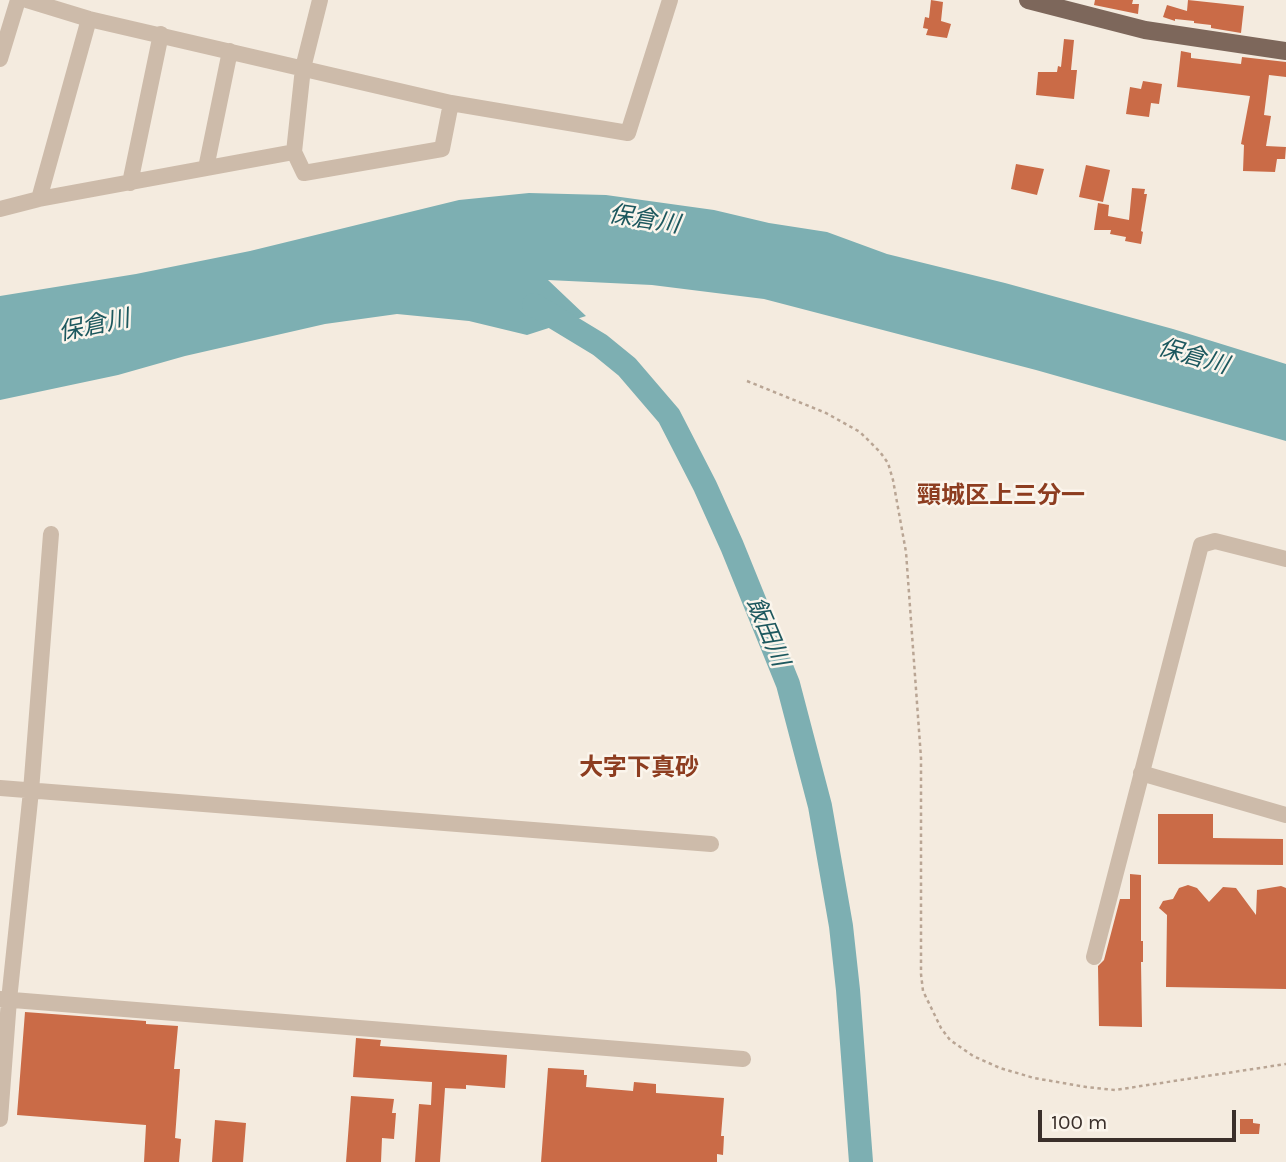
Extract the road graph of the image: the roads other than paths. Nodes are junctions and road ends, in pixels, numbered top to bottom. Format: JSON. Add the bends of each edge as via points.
{"nodes":[{"id":1,"x":18,"y":0,"type":"edge"},
{"id":2,"x":27,"y":0,"type":"edge"},
{"id":3,"x":320,"y":0,"type":"edge"},
{"id":4,"x":670,"y":0,"type":"edge"},
{"id":5,"x":1028,"y":0,"type":"edge"},
{"id":6,"x":89,"y":19,"type":"junction"},
{"id":7,"x":161,"y":34,"type":"junction"},
{"id":8,"x":230,"y":51,"type":"junction"},
{"id":9,"x":1286,"y":51,"type":"edge"},
{"id":10,"x":0,"y":59,"type":"edge"},
{"id":11,"x":303,"y":68,"type":"junction"},
{"id":12,"x":451,"y":103,"type":"junction"},
{"id":13,"x":294,"y":152,"type":"junction"},
{"id":14,"x":206,"y":168,"type":"junction"},
{"id":15,"x":130,"y":183,"type":"junction"},
{"id":16,"x":39,"y":199,"type":"junction"},
{"id":17,"x":0,"y":209,"type":"edge"},
{"id":18,"x":51,"y":534,"type":"dead end"},
{"id":19,"x":1286,"y":559,"type":"edge"},
{"id":20,"x":1141,"y":773,"type":"junction"},
{"id":21,"x":0,"y":788,"type":"edge"},
{"id":22,"x":31,"y":791,"type":"junction"},
{"id":23,"x":1286,"y":815,"type":"edge"},
{"id":24,"x":710,"y":844,"type":"dead end"},
{"id":25,"x":1094,"y":957,"type":"dead end"},
{"id":26,"x":5,"y":1000,"type":"edge"},
{"id":27,"x":743,"y":1059,"type":"dead end"},
{"id":28,"x":0,"y":1119,"type":"edge"}],
"edges":[{"from":1,"to":10,"type":"street"},
{"from":2,"to":6,"type":"street"},
{"from":3,"to":11,"type":"street"},
{"from":4,"to":12,"type":"street","via":[[628,133]]},
{"from":5,"to":9,"type":"main road","via":[[1145,30]]},
{"from":6,"to":7,"type":"street"},
{"from":6,"to":16,"type":"street"},
{"from":7,"to":8,"type":"street"},
{"from":7,"to":15,"type":"street"},
{"from":8,"to":11,"type":"street"},
{"from":8,"to":14,"type":"street"},
{"from":11,"to":12,"type":"street"},
{"from":11,"to":13,"type":"street"},
{"from":12,"to":13,"type":"street","via":[[442,149],[304,173]]},
{"from":13,"to":14,"type":"street"},
{"from":14,"to":15,"type":"street"},
{"from":15,"to":16,"type":"street"},
{"from":16,"to":17,"type":"street"},
{"from":18,"to":22,"type":"street"},
{"from":19,"to":20,"type":"street","via":[[1215,541],[1200,545]]},
{"from":20,"to":23,"type":"street"},
{"from":20,"to":25,"type":"street"},
{"from":21,"to":22,"type":"street"},
{"from":22,"to":24,"type":"street"},
{"from":22,"to":26,"type":"street"},
{"from":26,"to":27,"type":"street"},
{"from":26,"to":28,"type":"street"}]}
